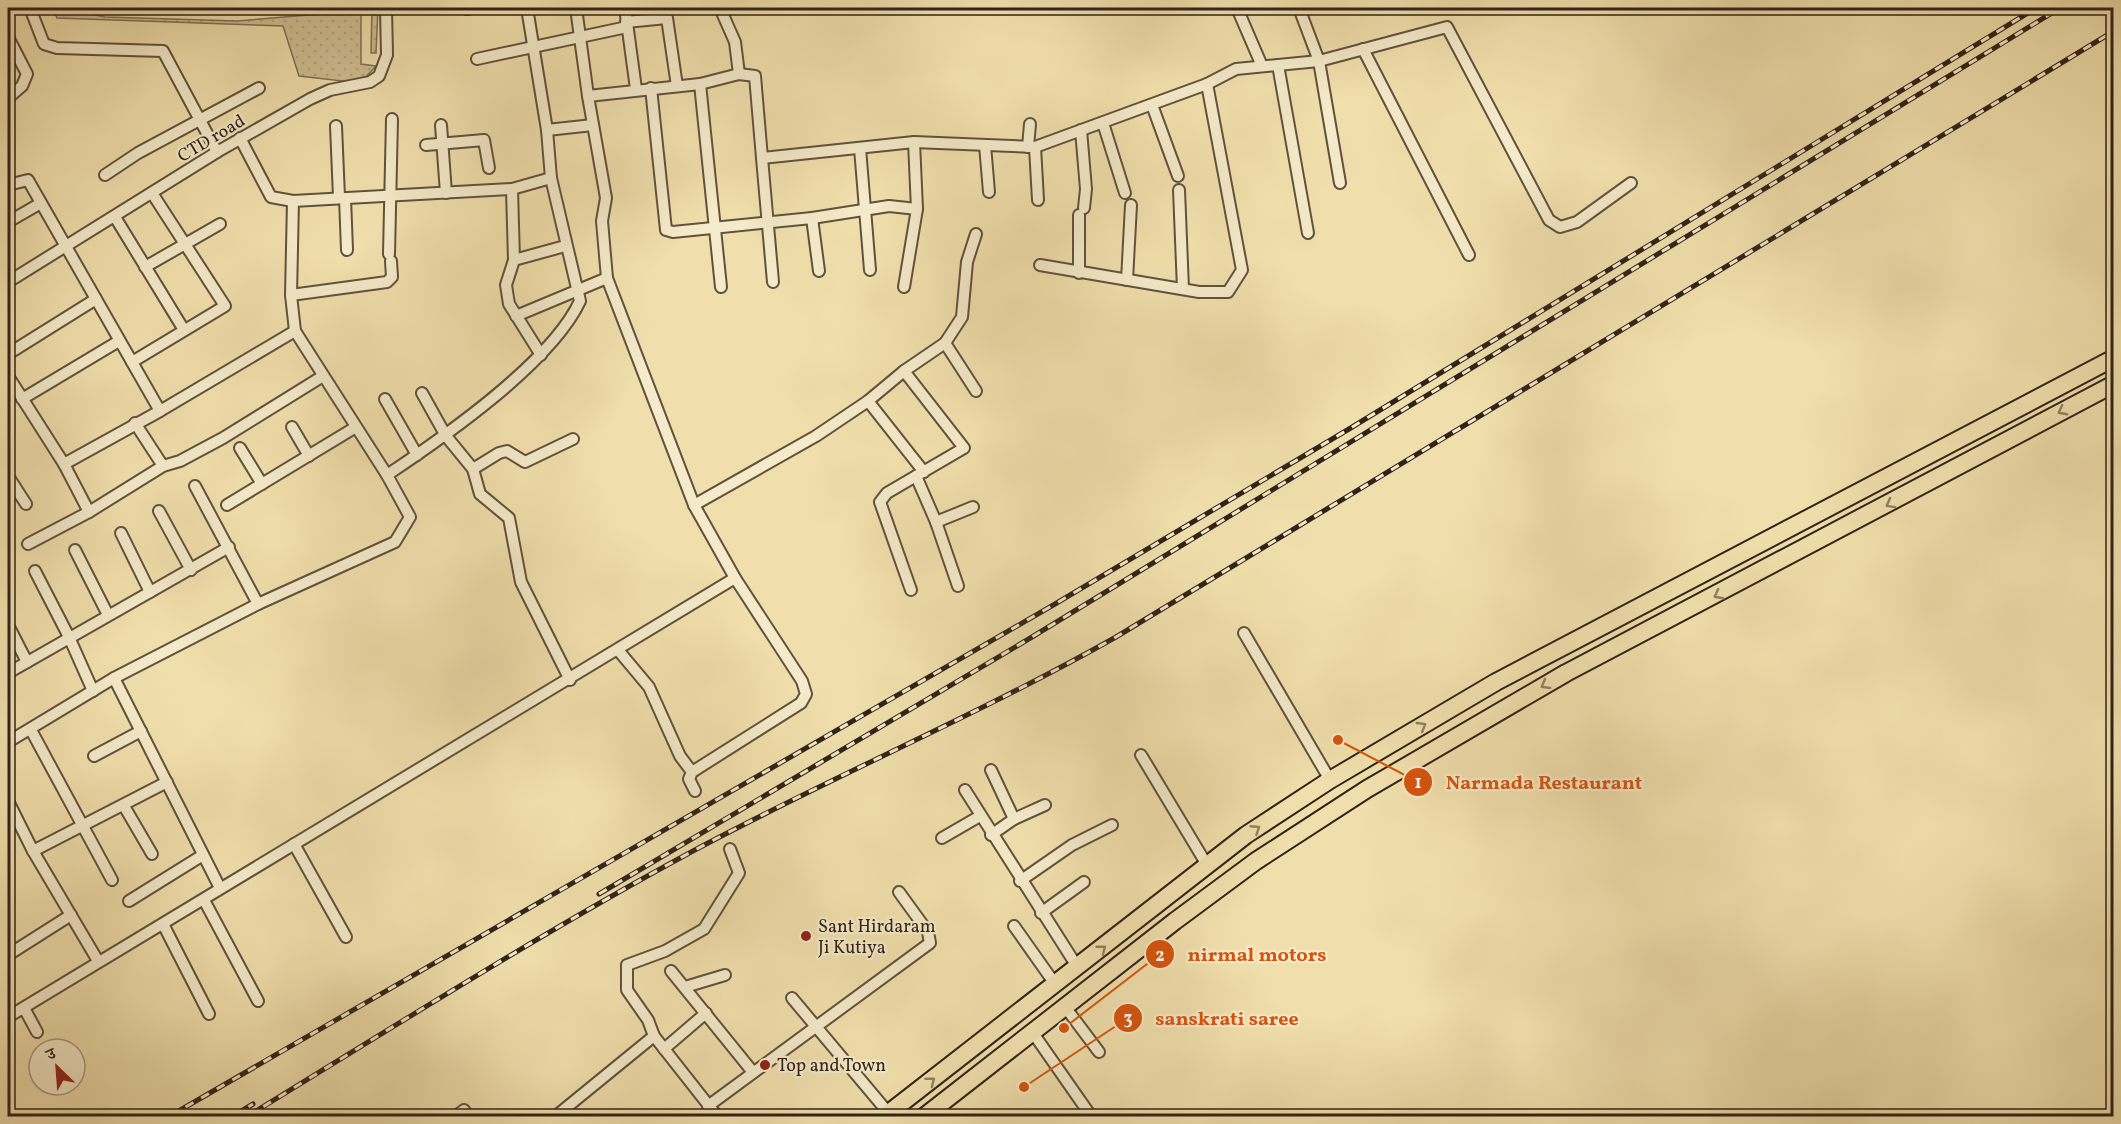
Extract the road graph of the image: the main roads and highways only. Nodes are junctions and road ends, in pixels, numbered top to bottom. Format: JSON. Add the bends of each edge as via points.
{"nodes":[{"id":1,"x":2114,"y":358,"type":"edge"},
{"id":2,"x":2114,"y":384,"type":"edge"},
{"id":3,"x":888,"y":1115,"type":"edge"},
{"id":4,"x":925,"y":1116,"type":"edge"}],
"edges":[{"from":3,"to":1,"type":"main road","one_way":true,"via":[[1246,835],[1330,780],[1496,682]]},
{"from":2,"to":4,"type":"main road","one_way":true,"via":[[1566,673],[1367,789],[1247,868]]}]}
